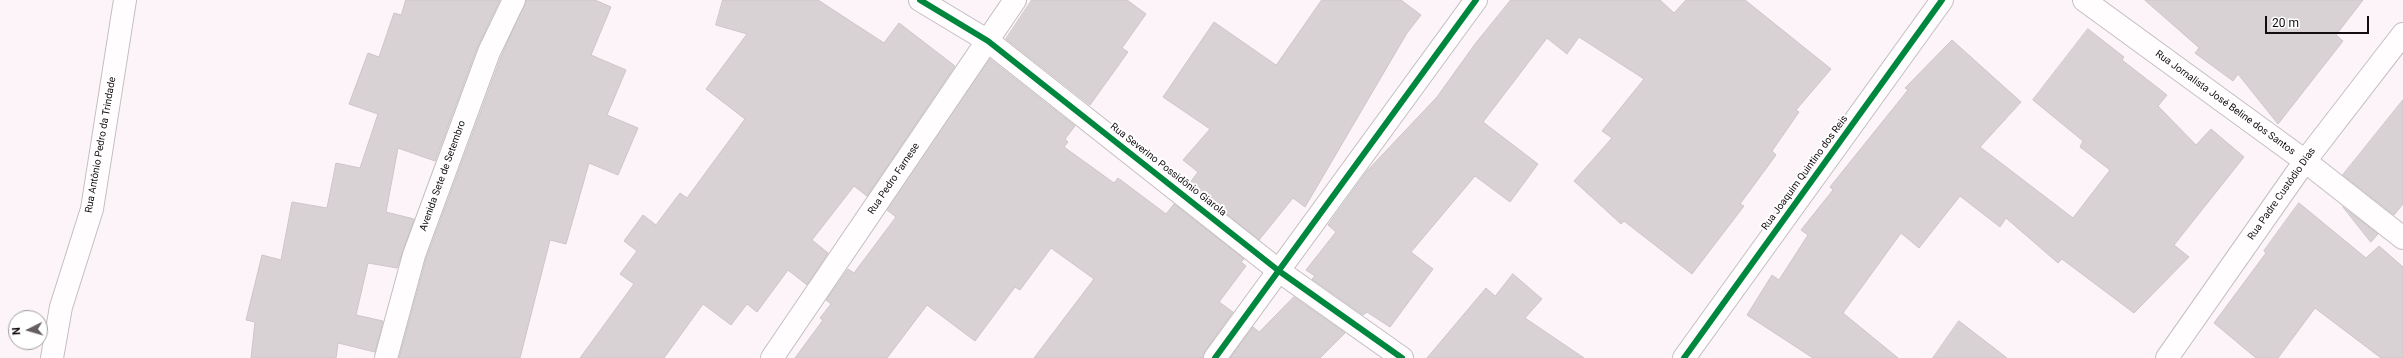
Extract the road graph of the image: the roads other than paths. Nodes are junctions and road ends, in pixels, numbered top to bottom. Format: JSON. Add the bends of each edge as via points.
{"nodes":[{"id":1,"x":125,"y":0,"type":"edge"},
{"id":2,"x":514,"y":0,"type":"edge"},
{"id":3,"x":920,"y":0,"type":"edge"},
{"id":4,"x":1015,"y":0,"type":"edge"},
{"id":5,"x":1476,"y":0,"type":"edge"},
{"id":6,"x":1942,"y":0,"type":"edge"},
{"id":7,"x":2084,"y":0,"type":"edge"},
{"id":8,"x":2403,"y":34,"type":"edge"},
{"id":9,"x":988,"y":41,"type":"junction"},
{"id":10,"x":2305,"y":161,"type":"junction"},
{"id":11,"x":2403,"y":238,"type":"edge"},
{"id":12,"x":1279,"y":271,"type":"junction"},
{"id":13,"x":52,"y":358,"type":"edge"},
{"id":14,"x":386,"y":358,"type":"edge"},
{"id":15,"x":772,"y":358,"type":"edge"},
{"id":16,"x":1216,"y":358,"type":"edge"},
{"id":17,"x":1402,"y":358,"type":"edge"},
{"id":18,"x":1684,"y":358,"type":"edge"},
{"id":19,"x":2167,"y":358,"type":"edge"}],
"edges":[{"from":1,"to":13,"type":"street","name":"Rua Antônio Pedro da Trindade","via":[[92,210],[61,307]]},
{"from":2,"to":14,"type":"street","name":"Avenida Sete de Setembro","via":[[489,52],[414,255]]},
{"from":3,"to":9,"type":"street","name":"Rua Severino Possidônio Giarola"},
{"from":4,"to":9,"type":"street","name":"Rua Pedro Farnese"},
{"from":5,"to":12,"type":"street"},
{"from":6,"to":18,"type":"street","name":"Rua Joaquim Quintino dos Reis"},
{"from":7,"to":10,"type":"street","name":"Rua Jornalista José Beline dos Santos"},
{"from":8,"to":10,"type":"street","name":"Rua Padre Custódio Dias"},
{"from":9,"to":12,"type":"street","name":"Rua Severino Possidônio Giarola"},
{"from":9,"to":15,"type":"street","name":"Rua Pedro Farnese"},
{"from":10,"to":11,"type":"street","name":"Rua Jornalista José Beline dos Santos"},
{"from":10,"to":19,"type":"street","name":"Rua Padre Custódio Dias"},
{"from":12,"to":16,"type":"street"},
{"from":12,"to":17,"type":"street","name":"Rua Severino Possidônio Giarola"}]}
